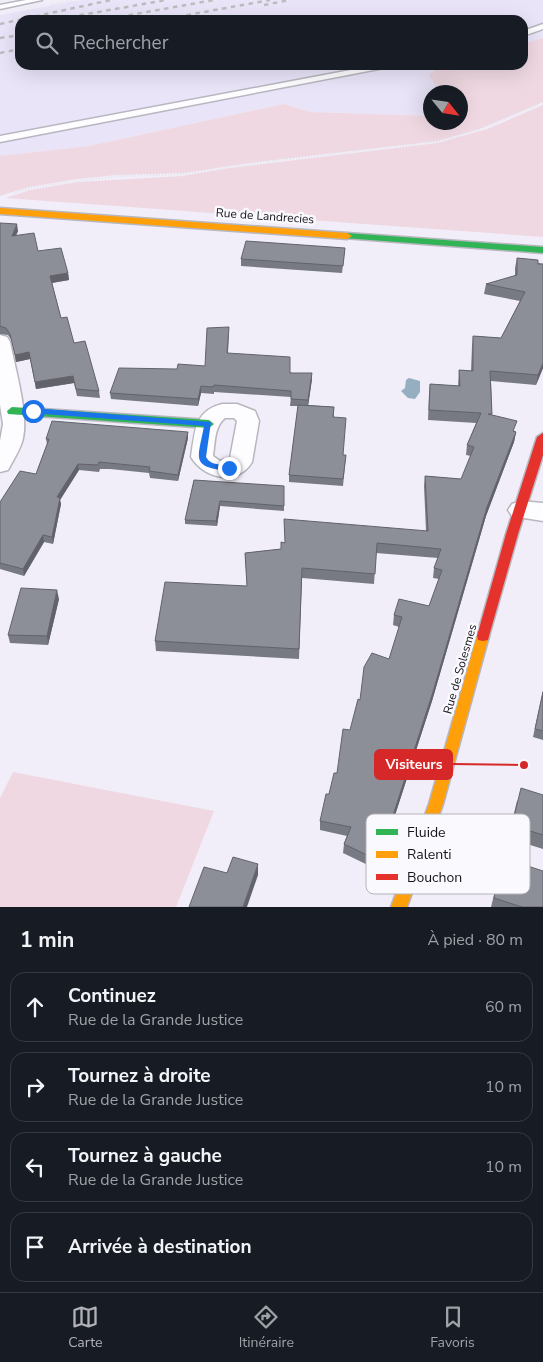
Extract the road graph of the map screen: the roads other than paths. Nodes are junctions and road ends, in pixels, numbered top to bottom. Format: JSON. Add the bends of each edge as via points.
{"nodes":[{"id":1,"x":38,"y":0,"type":"edge"},
{"id":2,"x":0,"y":6,"type":"edge"},
{"id":3,"x":543,"y":26,"type":"edge"},
{"id":4,"x":528,"y":32,"type":"edge"},
{"id":5,"x":363,"y":70,"type":"edge"},
{"id":6,"x":0,"y":139,"type":"edge"},
{"id":7,"x":0,"y":211,"type":"edge"},
{"id":8,"x":543,"y":249,"type":"edge"},
{"id":9,"x":0,"y":342,"type":"edge"},
{"id":10,"x":12,"y":411,"type":"junction"},
{"id":11,"x":209,"y":424,"type":"dead end"},
{"id":12,"x":543,"y":437,"type":"edge"},
{"id":13,"x":0,"y":464,"type":"edge"},
{"id":14,"x":520,"y":510,"type":"junction"},
{"id":15,"x":543,"y":512,"type":"edge"},
{"id":16,"x":432,"y":814,"type":"edge"},
{"id":17,"x":404,"y":894,"type":"edge"},
{"id":18,"x":399,"y":907,"type":"edge"}],
"edges":[{"from":1,"to":2,"type":"lane"},
{"from":3,"to":4,"type":"lane"},
{"from":5,"to":6,"type":"lane"},
{"from":7,"to":8,"type":"main road","name":"Rue de Landrecies"},
{"from":9,"to":10,"type":"street"},
{"from":10,"to":11,"type":"main road"},
{"from":10,"to":13,"type":"street","via":[[12,442]]},
{"from":12,"to":14,"type":"main road","name":"Rue de Solesmes"},
{"from":14,"to":15,"type":"street"},
{"from":14,"to":16,"type":"main road","name":"Rue de Solesmes"},
{"from":17,"to":18,"type":"main road","name":"Rue de Solesmes"}]}
